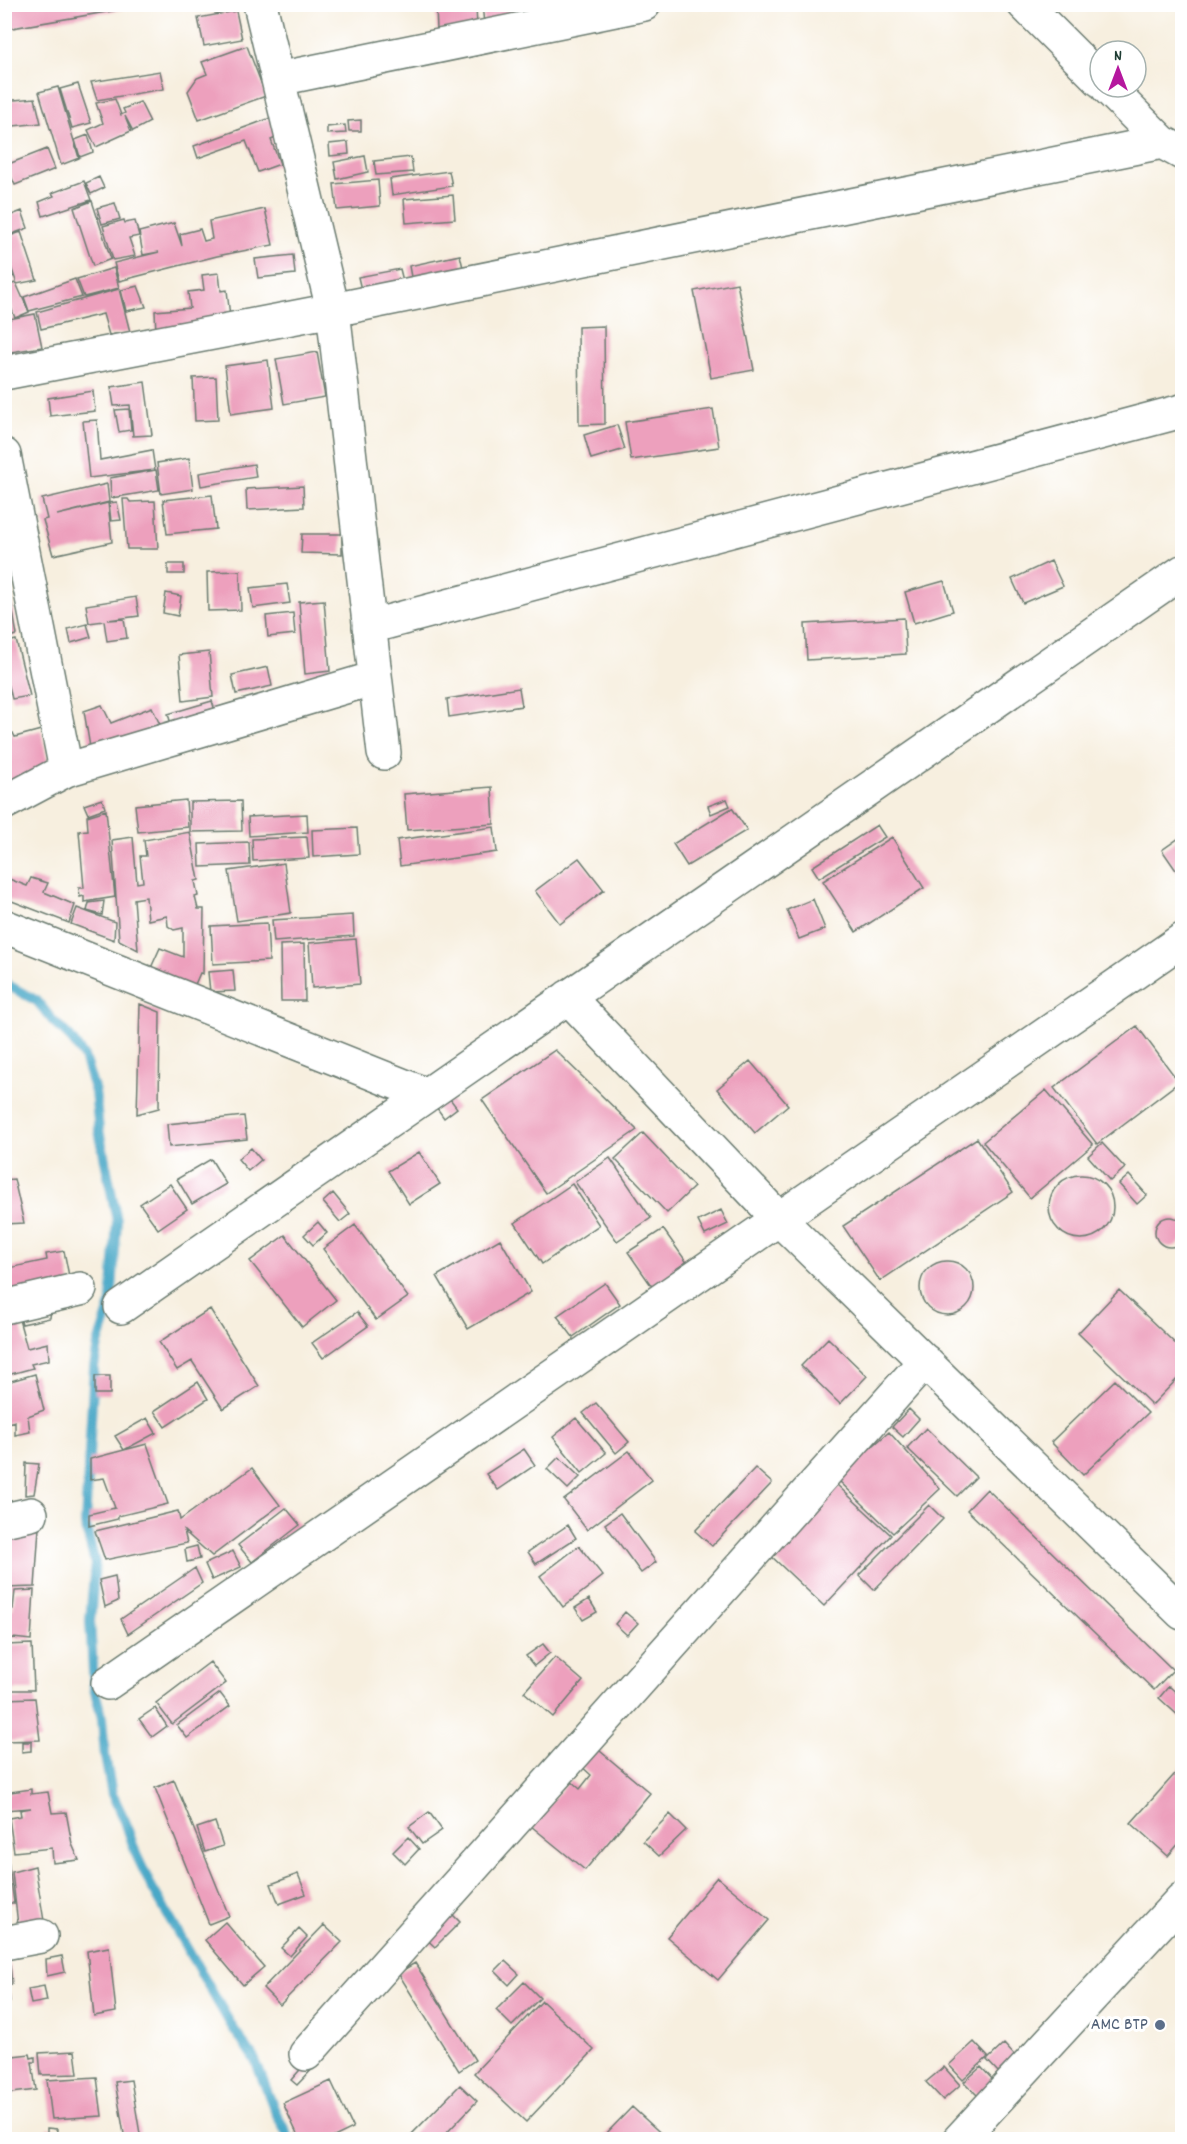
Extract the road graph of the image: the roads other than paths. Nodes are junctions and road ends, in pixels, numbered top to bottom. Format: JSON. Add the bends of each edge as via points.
{"nodes":[{"id":1,"x":260,"y":4,"type":"edge"},
{"id":2,"x":644,"y":4,"type":"edge"},
{"id":3,"x":1024,"y":4,"type":"edge"},
{"id":4,"x":1088,"y":69,"type":"edge"},
{"id":5,"x":278,"y":80,"type":"junction"},
{"id":6,"x":1120,"y":99,"type":"edge"},
{"id":7,"x":1172,"y":147,"type":"edge"},
{"id":8,"x":333,"y":310,"type":"junction"},
{"id":9,"x":4,"y":373,"type":"edge"},
{"id":10,"x":1182,"y":411,"type":"edge"},
{"id":11,"x":4,"y":455,"type":"edge"},
{"id":12,"x":1182,"y":572,"type":"edge"},
{"id":13,"x":369,"y":627,"type":"junction"},
{"id":14,"x":375,"y":678,"type":"junction"},
{"id":15,"x":384,"y":753,"type":"dead end"},
{"id":16,"x":66,"y":770,"type":"junction"},
{"id":17,"x":4,"y":802,"type":"edge"},
{"id":18,"x":4,"y":926,"type":"edge"},
{"id":19,"x":1182,"y":940,"type":"edge"},
{"id":20,"x":568,"y":997,"type":"junction"},
{"id":21,"x":427,"y":1095,"type":"junction"},
{"id":22,"x":779,"y":1219,"type":"junction"},
{"id":23,"x":80,"y":1289,"type":"dead end"},
{"id":24,"x":4,"y":1307,"type":"edge"},
{"id":25,"x":121,"y":1307,"type":"dead end"},
{"id":26,"x":925,"y":1361,"type":"junction"},
{"id":27,"x":1182,"y":1612,"type":"edge"},
{"id":28,"x":108,"y":1683,"type":"dead end"},
{"id":29,"x":1182,"y":1899,"type":"edge"},
{"id":30,"x":41,"y":1936,"type":"dead end"},
{"id":31,"x":4,"y":1943,"type":"edge"},
{"id":32,"x":306,"y":2054,"type":"dead end"},
{"id":33,"x":959,"y":2139,"type":"edge"}],
"edges":[{"from":1,"to":5,"type":"street"},
{"from":2,"to":5,"type":"street"},
{"from":3,"to":4,"type":"street"},
{"from":5,"to":8,"type":"street"},
{"from":6,"to":7,"type":"street"},
{"from":7,"to":8,"type":"street"},
{"from":8,"to":9,"type":"street"},
{"from":8,"to":13,"type":"street"},
{"from":10,"to":13,"type":"street"},
{"from":11,"to":16,"type":"street"},
{"from":12,"to":20,"type":"street"},
{"from":13,"to":14,"type":"street"},
{"from":14,"to":15,"type":"street"},
{"from":14,"to":16,"type":"street"},
{"from":16,"to":17,"type":"street"},
{"from":18,"to":21,"type":"street"},
{"from":19,"to":22,"type":"street"},
{"from":20,"to":21,"type":"street"},
{"from":20,"to":22,"type":"street"},
{"from":21,"to":25,"type":"street"},
{"from":22,"to":26,"type":"street"},
{"from":22,"to":28,"type":"street"},
{"from":23,"to":24,"type":"street"},
{"from":26,"to":27,"type":"street"},
{"from":26,"to":32,"type":"street"},
{"from":29,"to":33,"type":"street"},
{"from":30,"to":31,"type":"street"}]}
